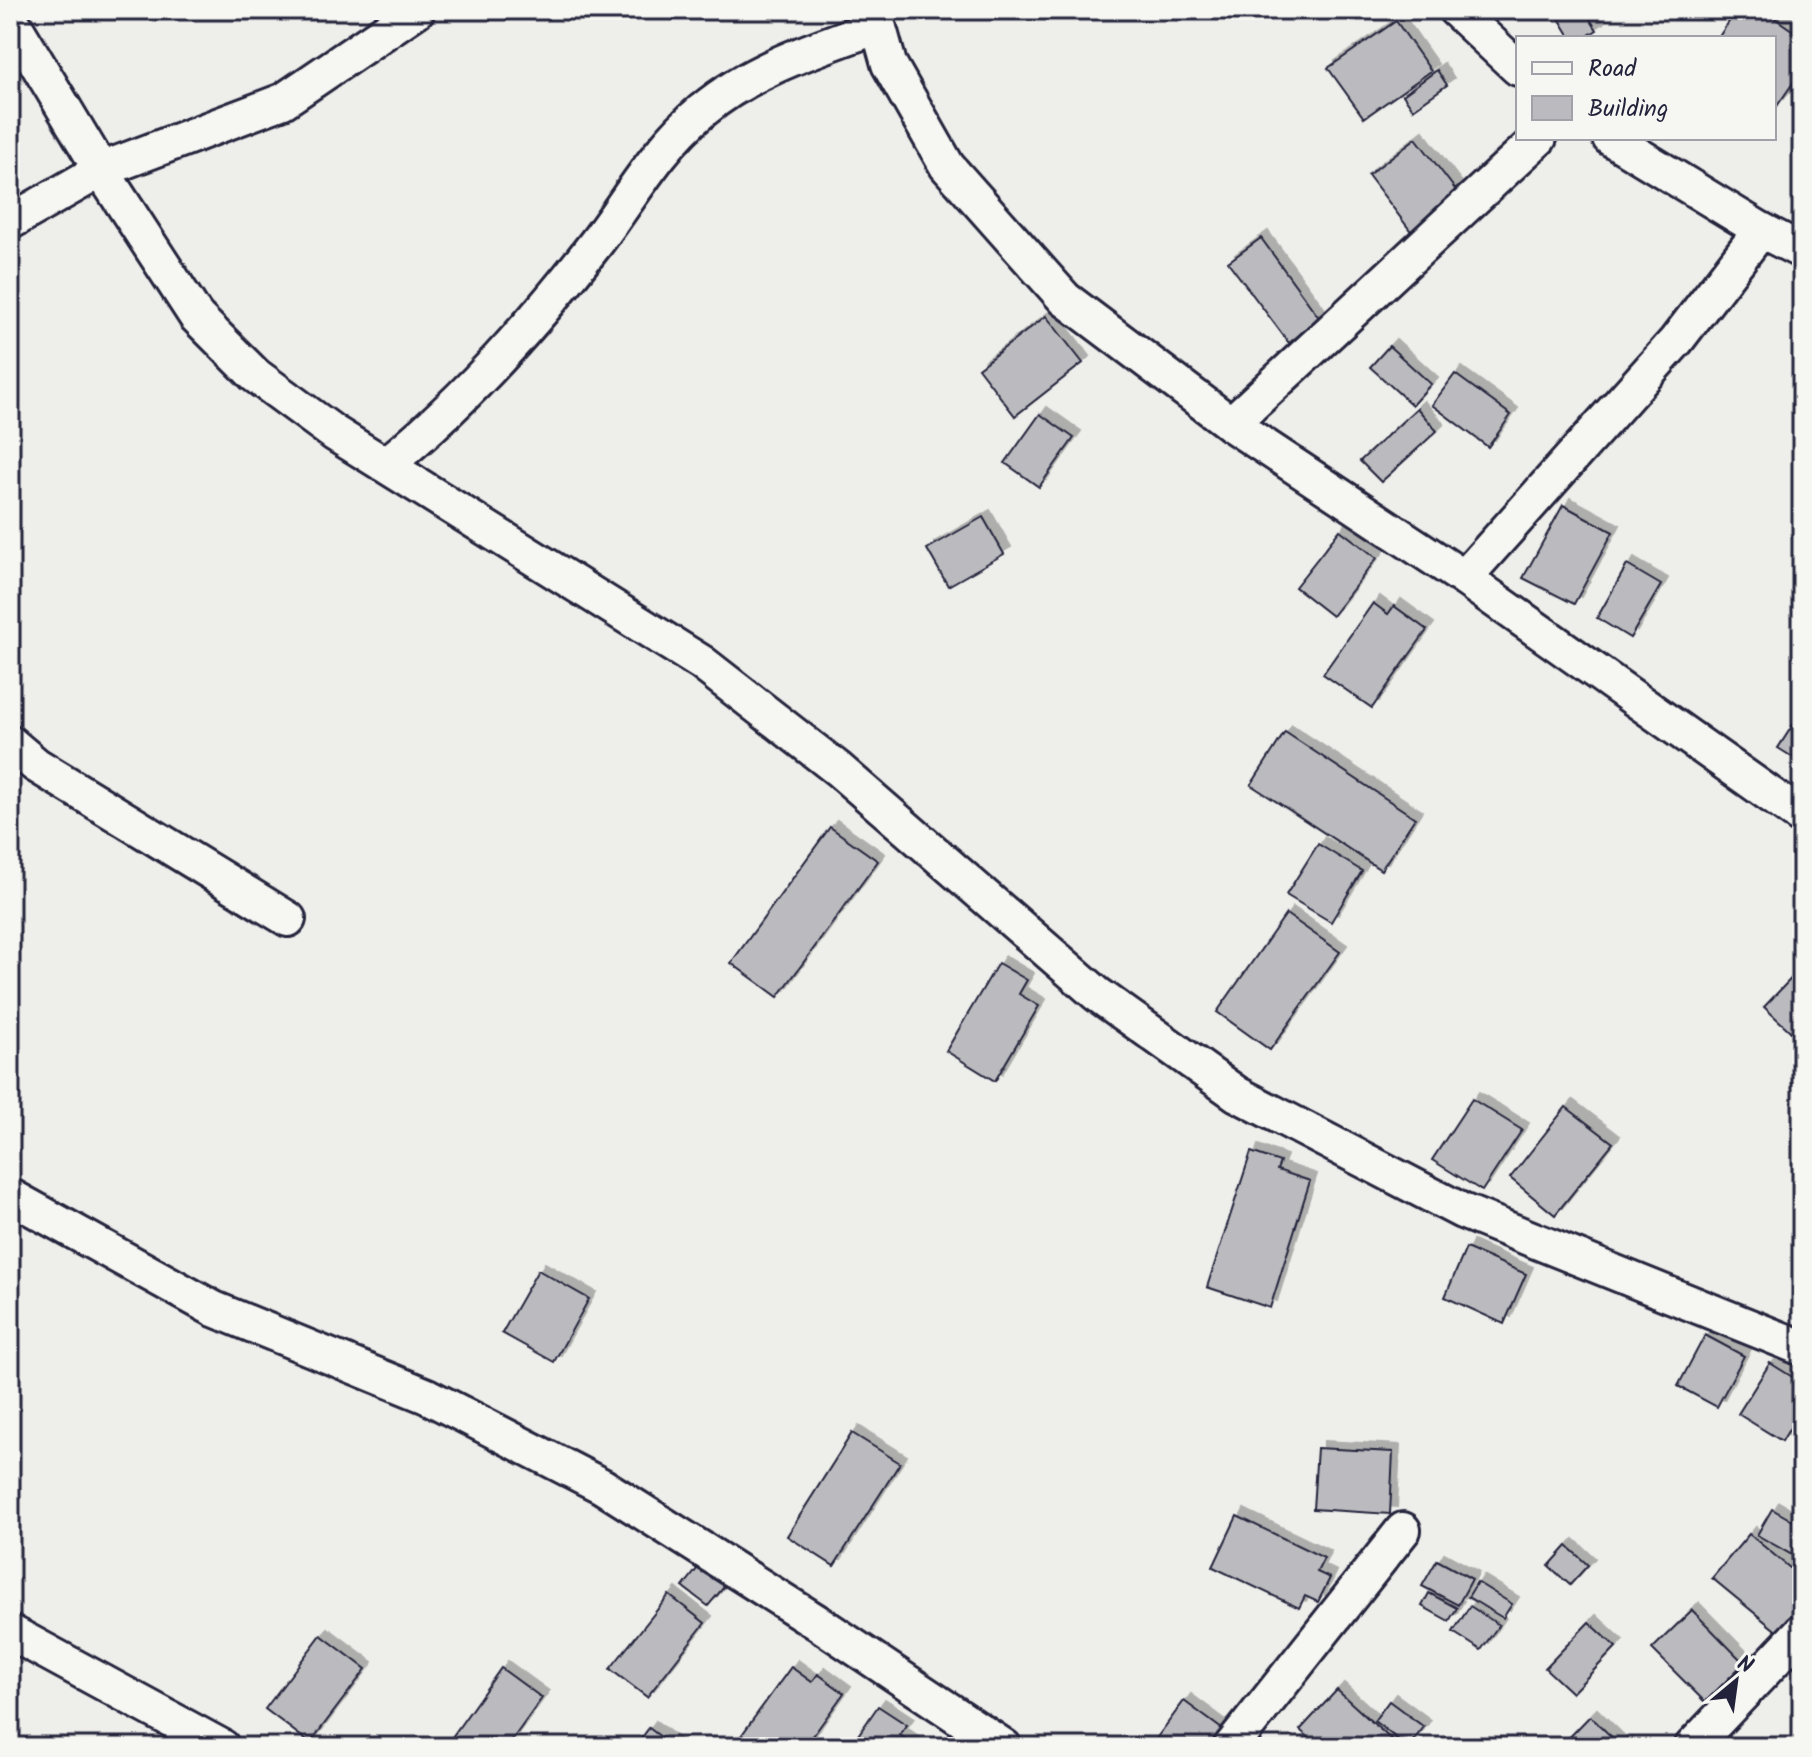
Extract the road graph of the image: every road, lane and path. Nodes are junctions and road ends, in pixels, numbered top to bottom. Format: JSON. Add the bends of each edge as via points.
{"nodes":[{"id":1,"x":417,"y":10,"type":"edge"},
{"id":2,"x":1456,"y":10,"type":"edge"},
{"id":3,"x":10,"y":18,"type":"edge"},
{"id":4,"x":876,"y":18,"type":"edge"},
{"id":5,"x":1516,"y":66,"type":"edge"},
{"id":6,"x":1537,"y":140,"type":"edge"},
{"id":7,"x":1613,"y":140,"type":"edge"},
{"id":8,"x":101,"y":170,"type":"junction"},
{"id":9,"x":10,"y":222,"type":"edge"},
{"id":10,"x":1761,"y":230,"type":"junction"},
{"id":11,"x":1802,"y":251,"type":"edge"},
{"id":12,"x":1231,"y":424,"type":"junction"},
{"id":13,"x":387,"y":464,"type":"junction"},
{"id":14,"x":1464,"y":578,"type":"junction"},
{"id":15,"x":10,"y":743,"type":"edge"},
{"id":16,"x":1802,"y":817,"type":"edge"},
{"id":17,"x":288,"y":919,"type":"dead end"},
{"id":18,"x":10,"y":1196,"type":"edge"},
{"id":19,"x":1802,"y":1348,"type":"edge"},
{"id":20,"x":1403,"y":1530,"type":"dead end"},
{"id":21,"x":1802,"y":1631,"type":"edge"},
{"id":22,"x":10,"y":1632,"type":"edge"},
{"id":23,"x":222,"y":1747,"type":"edge"},
{"id":24,"x":1004,"y":1747,"type":"edge"},
{"id":25,"x":1231,"y":1747,"type":"edge"},
{"id":26,"x":1692,"y":1747,"type":"edge"}],
"edges":[{"from":1,"to":8,"type":"street","via":[[283,101]]},
{"from":2,"to":5,"type":"street"},
{"from":3,"to":8,"type":"street"},
{"from":4,"to":12,"type":"street","via":[[889,64],[947,166],[1055,288]]},
{"from":4,"to":13,"type":"street","via":[[762,71],[705,108],[669,140],[596,244],[491,365],[432,428]]},
{"from":6,"to":12,"type":"street"},
{"from":7,"to":10,"type":"street"},
{"from":8,"to":9,"type":"street"},
{"from":8,"to":13,"type":"street","via":[[196,316],[255,375]]},
{"from":10,"to":11,"type":"street"},
{"from":10,"to":14,"type":"street","via":[[1676,341]]},
{"from":12,"to":14,"type":"street"},
{"from":13,"to":19,"type":"street","via":[[702,663],[838,769],[1097,994],[1237,1094],[1462,1211]]},
{"from":14,"to":16,"type":"street"},
{"from":15,"to":17,"type":"street","via":[[36,765]]},
{"from":18,"to":24,"type":"street","via":[[214,1309],[427,1396],[602,1486]]},
{"from":20,"to":25,"type":"street"},
{"from":21,"to":26,"type":"street"},
{"from":22,"to":23,"type":"street"}]}
